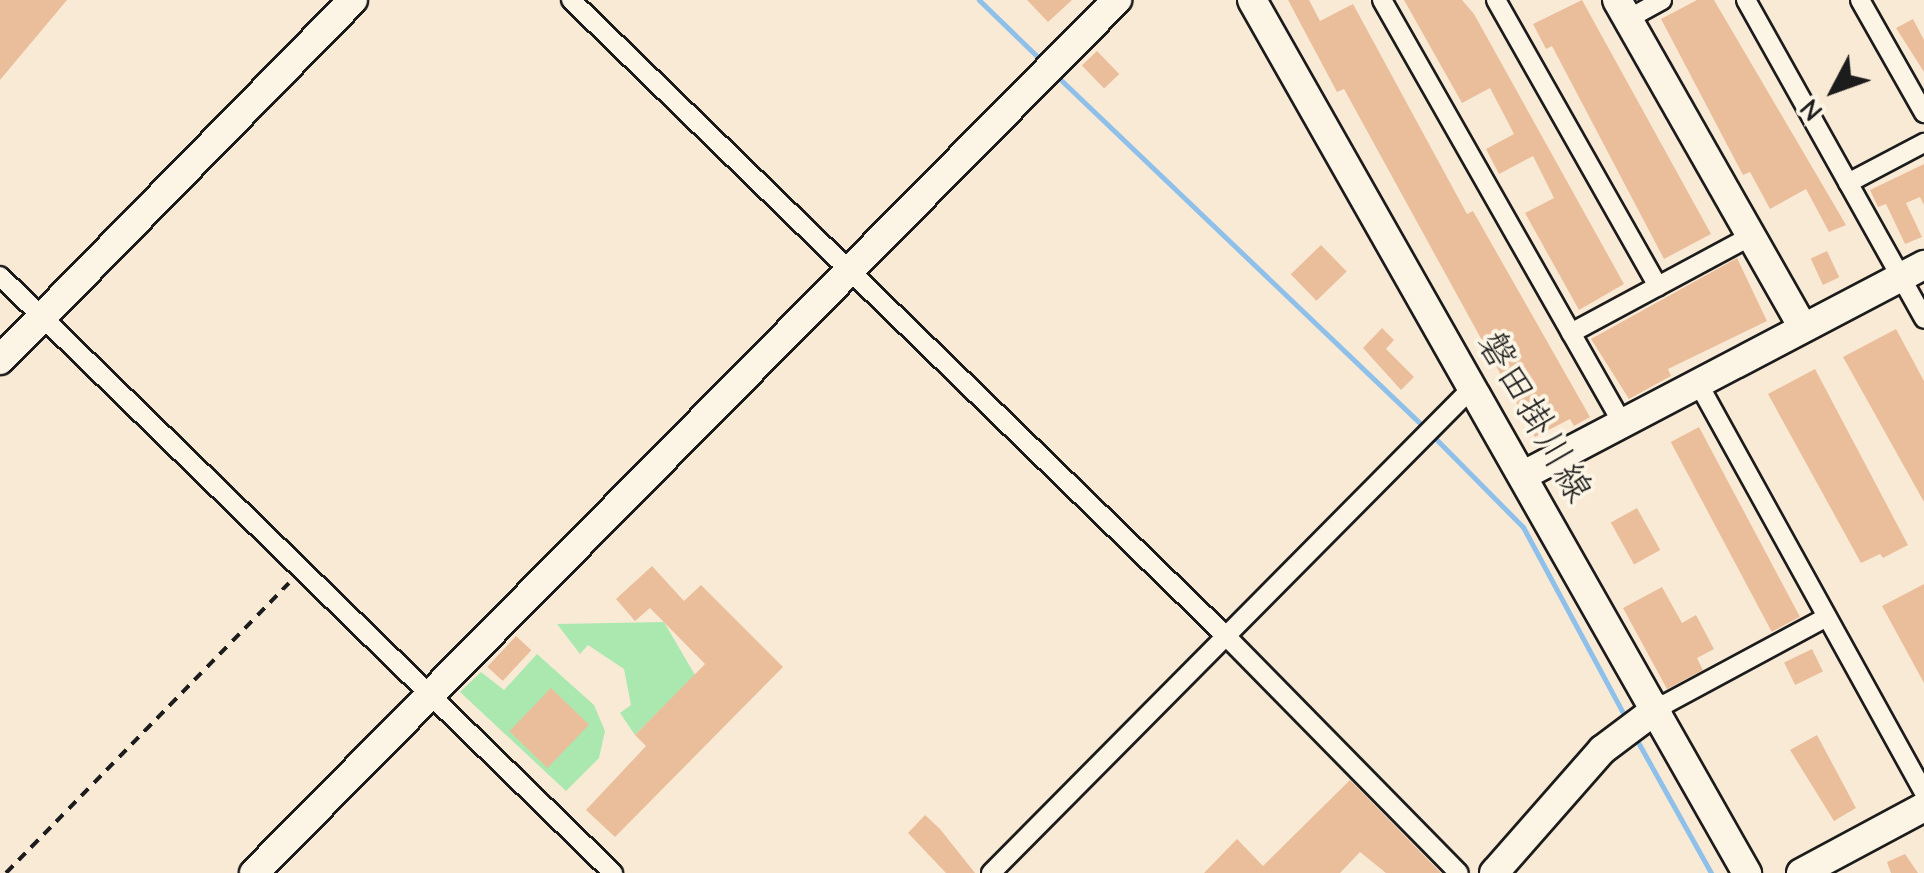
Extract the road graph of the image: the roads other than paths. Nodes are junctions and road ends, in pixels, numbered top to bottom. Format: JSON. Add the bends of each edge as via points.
{"nodes":[{"id":1,"x":353,"y":0,"type":"edge"},
{"id":2,"x":571,"y":0,"type":"edge"},
{"id":3,"x":1117,"y":0,"type":"edge"},
{"id":4,"x":1382,"y":0,"type":"edge"},
{"id":5,"x":1496,"y":0,"type":"edge"},
{"id":6,"x":1662,"y":0,"type":"edge"},
{"id":7,"x":1746,"y":0,"type":"edge"},
{"id":8,"x":1860,"y":0,"type":"edge"},
{"id":9,"x":1258,"y":3,"type":"edge"},
{"id":10,"x":1623,"y":10,"type":"edge"},
{"id":11,"x":1924,"y":113,"type":"edge"},
{"id":12,"x":1924,"y":143,"type":"edge"},
{"id":13,"x":1848,"y":183,"type":"junction"},
{"id":14,"x":1752,"y":236,"type":"junction"},
{"id":15,"x":1912,"y":270,"type":"edge"},
{"id":16,"x":853,"y":271,"type":"junction"},
{"id":17,"x":0,"y":276,"type":"edge"},
{"id":18,"x":1658,"y":286,"type":"junction"},
{"id":19,"x":43,"y":318,"type":"junction"},
{"id":20,"x":1924,"y":319,"type":"edge"},
{"id":21,"x":1803,"y":328,"type":"junction"},
{"id":22,"x":1571,"y":333,"type":"junction"},
{"id":23,"x":0,"y":360,"type":"edge"},
{"id":24,"x":1698,"y":383,"type":"junction"},
{"id":25,"x":1473,"y":387,"type":"junction"},
{"id":26,"x":1622,"y":423,"type":"junction"},
{"id":27,"x":1524,"y":475,"type":"junction"},
{"id":28,"x":1826,"y":618,"type":"junction"},
{"id":29,"x":1226,"y":636,"type":"junction"},
{"id":30,"x":432,"y":691,"type":"junction"},
{"id":31,"x":1658,"y":708,"type":"junction"},
{"id":32,"x":1923,"y":805,"type":"edge"},
{"id":33,"x":254,"y":873,"type":"edge"},
{"id":34,"x":613,"y":873,"type":"edge"},
{"id":35,"x":990,"y":873,"type":"edge"},
{"id":36,"x":1459,"y":873,"type":"edge"},
{"id":37,"x":1494,"y":873,"type":"edge"},
{"id":38,"x":1747,"y":873,"type":"edge"},
{"id":39,"x":1801,"y":873,"type":"edge"}],
"edges":[{"from":1,"to":19,"type":"street"},
{"from":2,"to":16,"type":"street"},
{"from":3,"to":16,"type":"street"},
{"from":4,"to":22,"type":"street"},
{"from":5,"to":18,"type":"street"},
{"from":6,"to":10,"type":"street"},
{"from":7,"to":13,"type":"street"},
{"from":8,"to":11,"type":"street"},
{"from":9,"to":25,"type":"street","name":"磐田掛川線"},
{"from":10,"to":14,"type":"street"},
{"from":12,"to":13,"type":"street"},
{"from":13,"to":15,"type":"street"},
{"from":14,"to":18,"type":"street"},
{"from":14,"to":21,"type":"street"},
{"from":15,"to":20,"type":"street"},
{"from":15,"to":21,"type":"street"},
{"from":16,"to":29,"type":"street"},
{"from":16,"to":30,"type":"street"},
{"from":17,"to":19,"type":"street"},
{"from":18,"to":22,"type":"street"},
{"from":19,"to":23,"type":"street"},
{"from":19,"to":30,"type":"street"},
{"from":21,"to":24,"type":"street"},
{"from":22,"to":26,"type":"street"},
{"from":24,"to":26,"type":"street"},
{"from":24,"to":28,"type":"street"},
{"from":25,"to":27,"type":"street","name":"磐田掛川線"},
{"from":25,"to":29,"type":"street"},
{"from":26,"to":27,"type":"street"},
{"from":27,"to":31,"type":"street","name":"磐田掛川線"},
{"from":28,"to":31,"type":"street"},
{"from":28,"to":32,"type":"street"},
{"from":29,"to":35,"type":"street"},
{"from":29,"to":36,"type":"street"},
{"from":30,"to":33,"type":"street"},
{"from":30,"to":34,"type":"street"},
{"from":31,"to":37,"type":"street","via":[[1602,750]]},
{"from":31,"to":38,"type":"street","name":"磐田掛川線"},
{"from":32,"to":39,"type":"street"}]}
